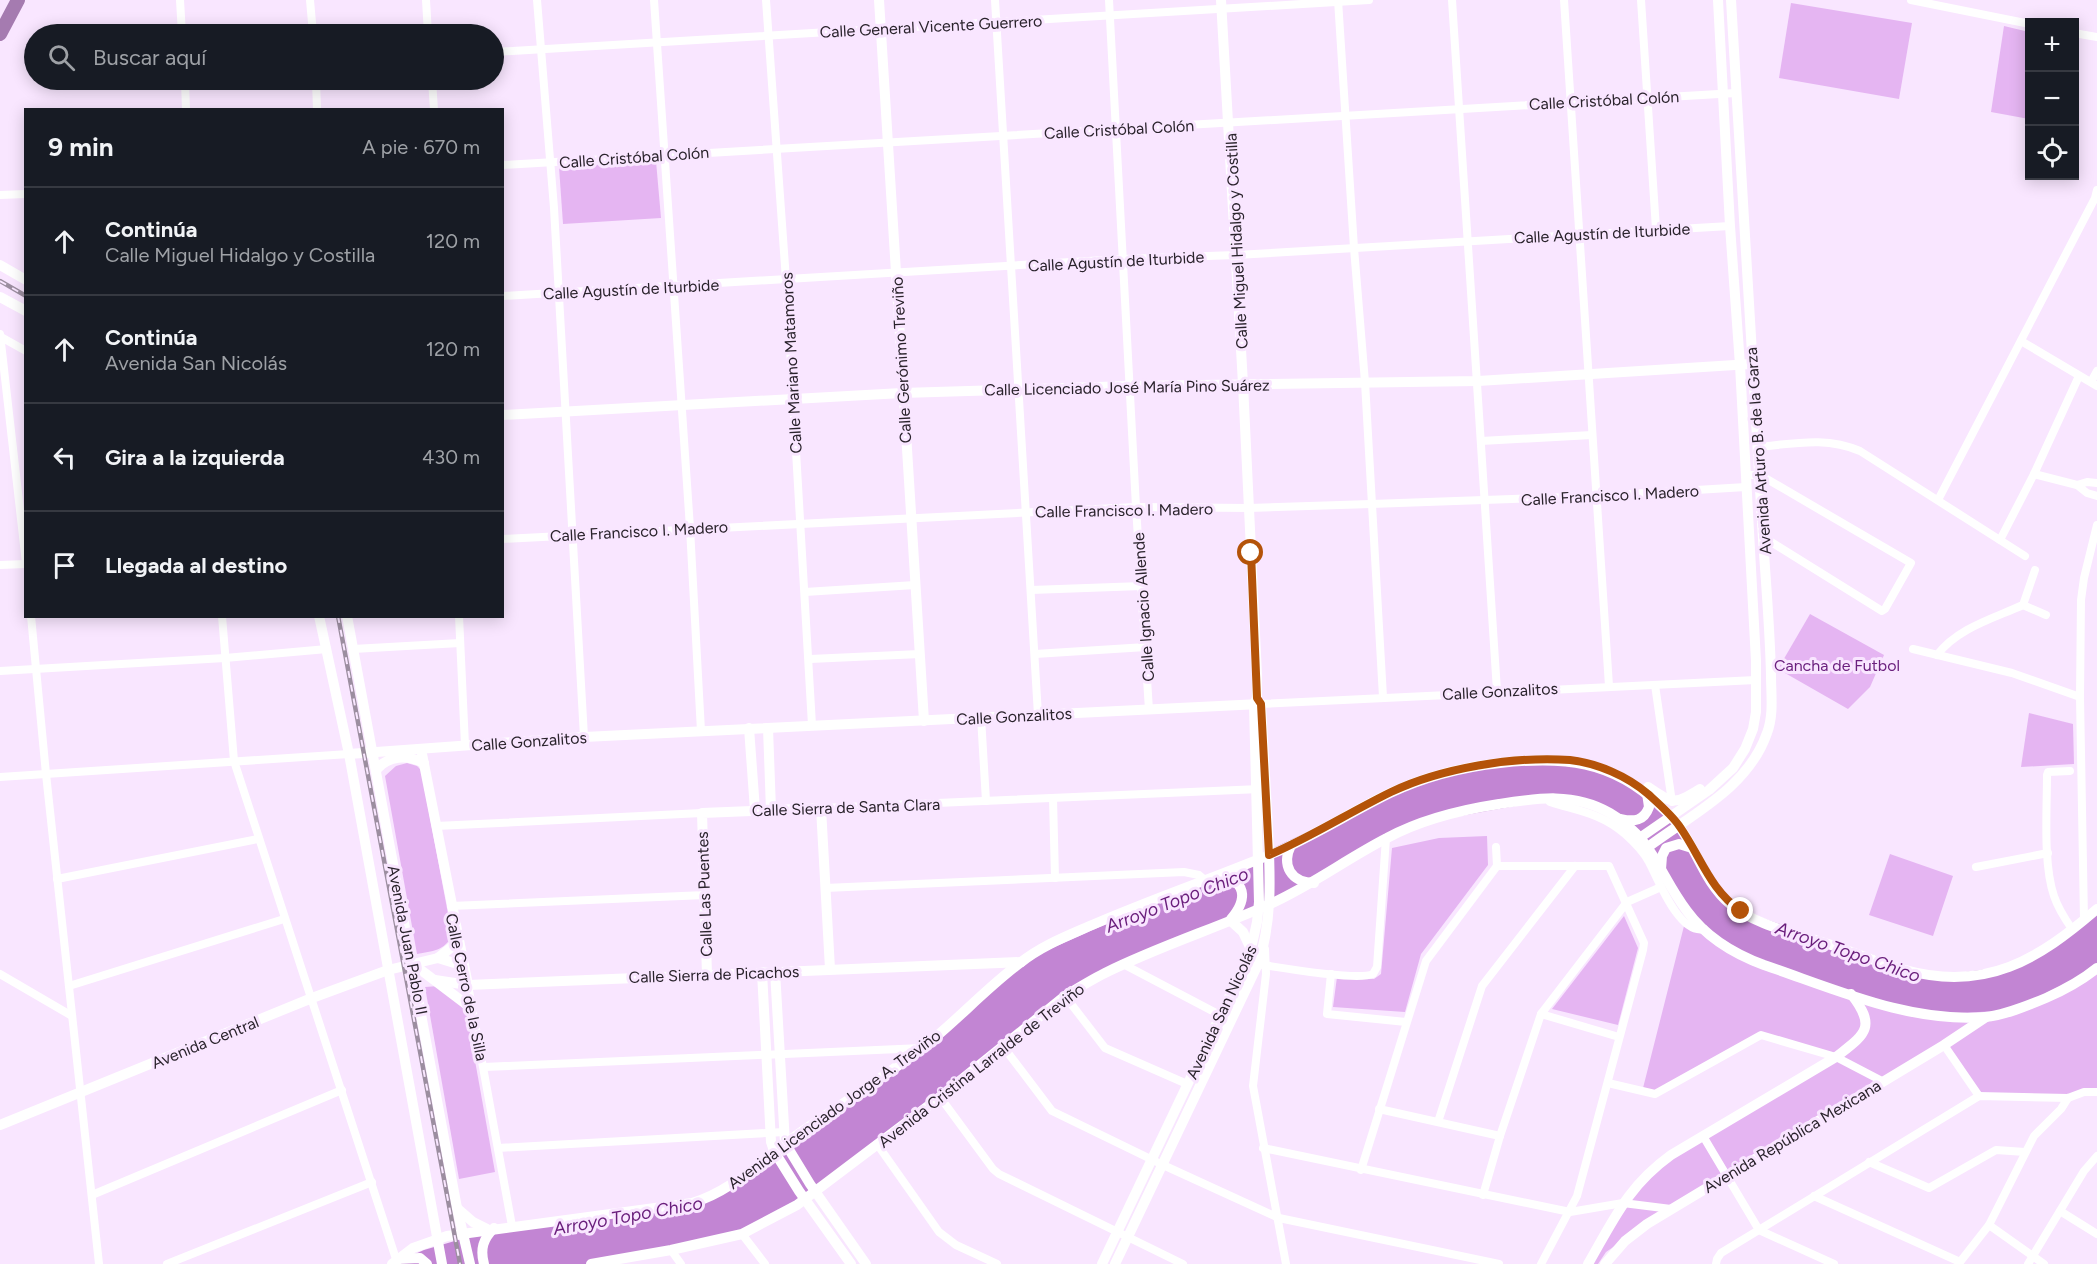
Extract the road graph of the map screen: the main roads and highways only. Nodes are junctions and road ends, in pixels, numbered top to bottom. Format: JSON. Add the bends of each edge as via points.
{"nodes":[{"id":1,"x":18,"y":0,"type":"edge"},
{"id":2,"x":0,"y":34,"type":"edge"}],
"edges":[{"from":1,"to":2,"type":"highway"}]}
